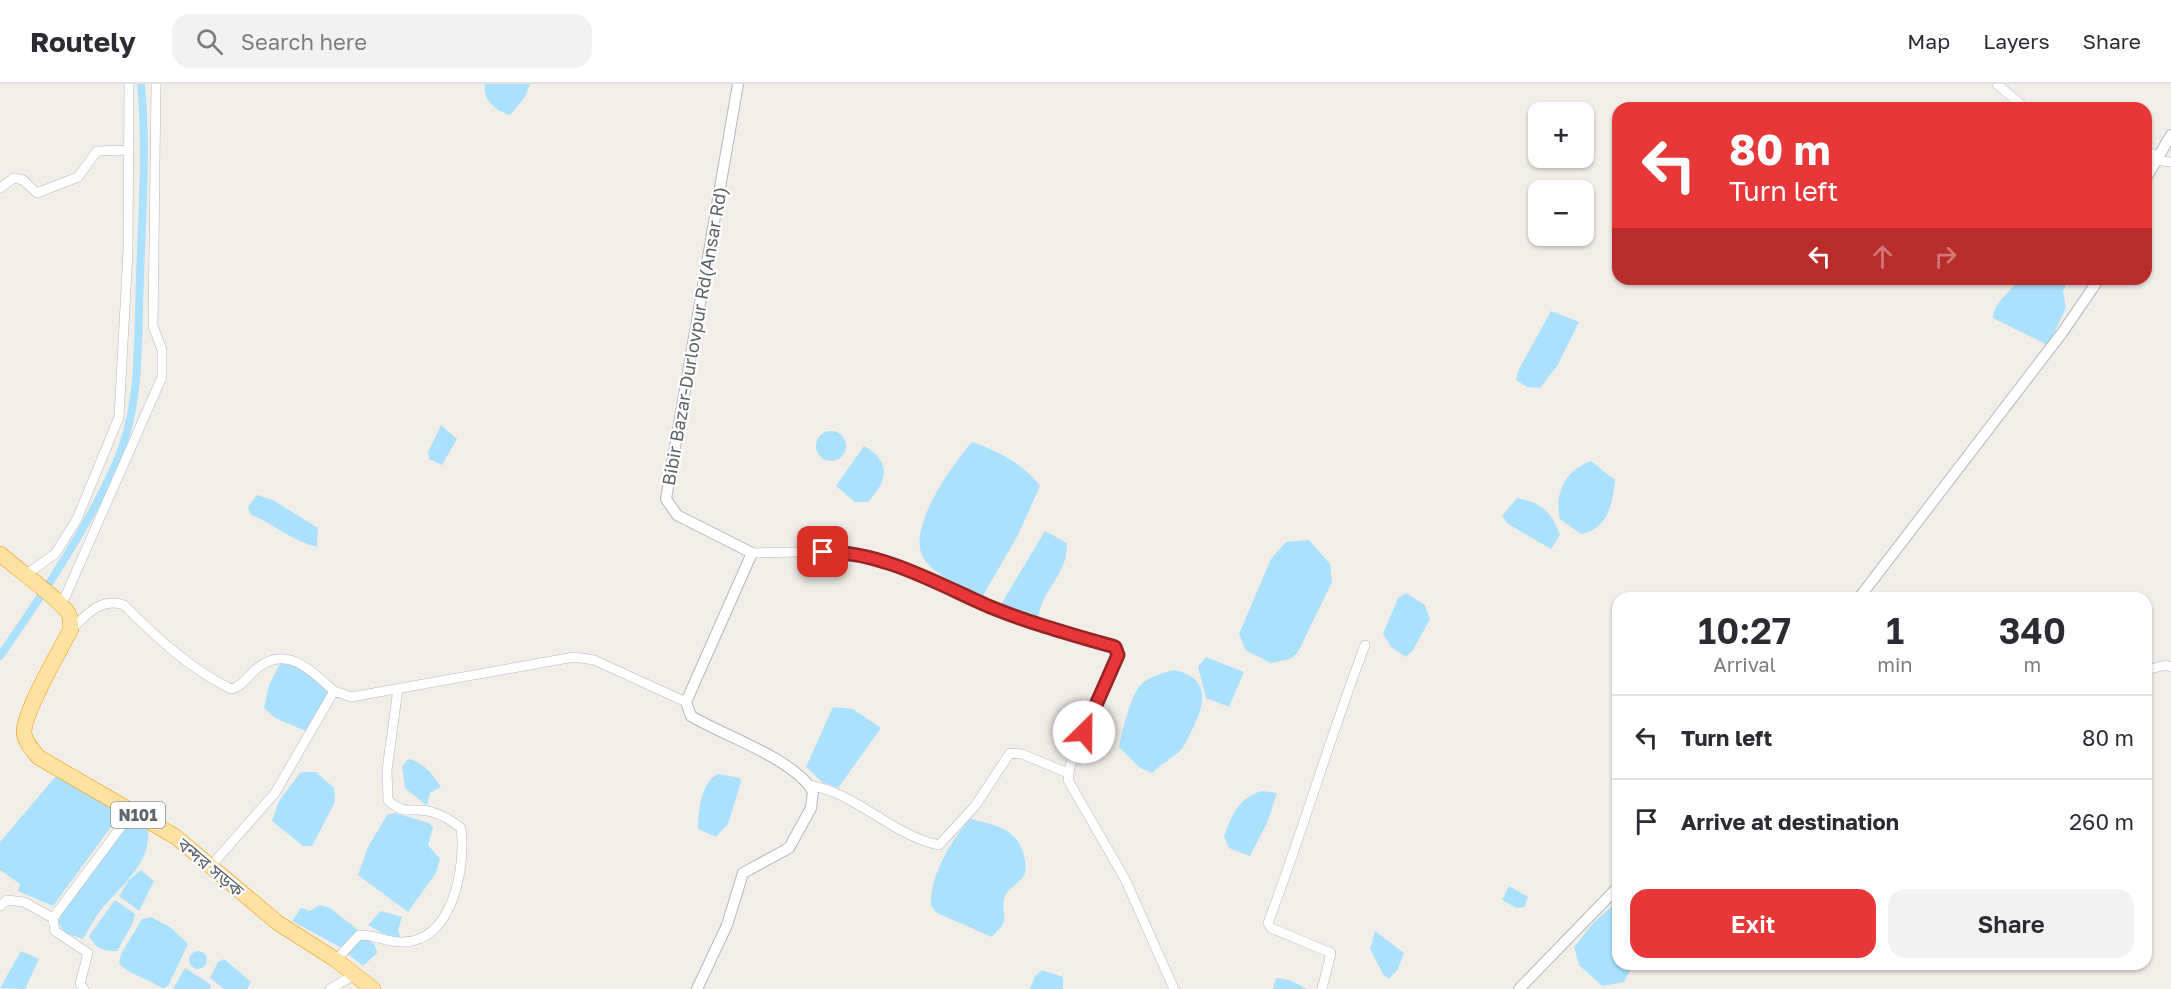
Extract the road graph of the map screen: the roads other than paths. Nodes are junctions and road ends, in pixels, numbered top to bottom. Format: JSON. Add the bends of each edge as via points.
{"nodes":[{"id":1,"x":129,"y":84,"type":"edge"},
{"id":2,"x":156,"y":84,"type":"edge"},
{"id":3,"x":738,"y":84,"type":"edge"},
{"id":4,"x":1996,"y":84,"type":"edge"},
{"id":5,"x":2018,"y":102,"type":"edge"},
{"id":6,"x":2171,"y":135,"type":"edge"},
{"id":7,"x":129,"y":150,"type":"junction"},
{"id":8,"x":2153,"y":156,"type":"edge"},
{"id":9,"x":2171,"y":162,"type":"edge"},
{"id":10,"x":0,"y":188,"type":"edge"},
{"id":11,"x":2095,"y":285,"type":"edge"},
{"id":12,"x":752,"y":553,"type":"junction"},
{"id":13,"x":0,"y":554,"type":"edge"},
{"id":14,"x":27,"y":578,"type":"junction"},
{"id":15,"x":1864,"y":592,"type":"edge"},
{"id":16,"x":59,"y":601,"type":"junction"},
{"id":17,"x":70,"y":629,"type":"junction"},
{"id":18,"x":1365,"y":645,"type":"dead end"},
{"id":19,"x":2171,"y":667,"type":"edge"},
{"id":20,"x":2152,"y":668,"type":"edge"},
{"id":21,"x":398,"y":689,"type":"junction"},
{"id":22,"x":334,"y":691,"type":"junction"},
{"id":23,"x":686,"y":702,"type":"junction"},
{"id":24,"x":1068,"y":773,"type":"junction"},
{"id":25,"x":808,"y":784,"type":"junction"},
{"id":26,"x":132,"y":812,"type":"junction"},
{"id":27,"x":210,"y":867,"type":"junction"},
{"id":28,"x":1612,"y":892,"type":"edge"},
{"id":29,"x":0,"y":906,"type":"edge"},
{"id":30,"x":53,"y":918,"type":"junction"},
{"id":31,"x":336,"y":960,"type":"junction"},
{"id":32,"x":356,"y":974,"type":"junction"},
{"id":33,"x":84,"y":989,"type":"edge"},
{"id":34,"x":330,"y":989,"type":"edge"},
{"id":35,"x":373,"y":989,"type":"edge"},
{"id":36,"x":697,"y":989,"type":"edge"},
{"id":37,"x":1174,"y":989,"type":"edge"},
{"id":38,"x":1322,"y":989,"type":"edge"},
{"id":39,"x":1519,"y":989,"type":"edge"}],
"edges":[{"from":1,"to":7,"type":"street"},
{"from":2,"to":16,"type":"street","via":[[153,326],[162,350],[162,377]]},
{"from":3,"to":12,"type":"street","name":"Bibir Bazar-Durlovpur Rd(Ansar Rd)","via":[[666,499],[677,515]]},
{"from":4,"to":5,"type":"street"},
{"from":6,"to":8,"type":"street"},
{"from":7,"to":10,"type":"street","via":[[97,151],[78,177],[37,193],[23,180],[14,178]]},
{"from":7,"to":14,"type":"street","via":[[126,322],[119,417],[77,519],[56,554]]},
{"from":8,"to":9,"type":"street"},
{"from":11,"to":15,"type":"street"},
{"from":12,"to":23,"type":"street"},
{"from":12,"to":24,"type":"street","via":[[847,551],[930,579],[990,607],[1115,647],[1118,655]]},
{"from":13,"to":14,"type":"highway"},
{"from":14,"to":16,"type":"highway"},
{"from":16,"to":17,"type":"highway","via":[[69,615]]},
{"from":17,"to":22,"type":"street","via":[[98,605],[115,602],[124,605],[166,647],[205,676],[231,689],[265,661],[289,658]]},
{"from":17,"to":26,"type":"highway","name":"বন্দর সড়ক","number":"N101","via":[[28,716],[24,733],[38,757]]},
{"from":18,"to":38,"type":"street","via":[[1268,923],[1271,928],[1331,953]]},
{"from":19,"to":20,"type":"street"},
{"from":21,"to":22,"type":"street","via":[[351,697]]},
{"from":21,"to":23,"type":"street","via":[[574,657],[594,660]]},
{"from":21,"to":31,"type":"street","via":[[387,770],[388,800],[405,811],[430,811],[461,828],[464,852],[460,876],[442,922],[422,938],[401,943],[359,934]]},
{"from":22,"to":27,"type":"street","via":[[275,793]]},
{"from":23,"to":25,"type":"street","via":[[691,716],[782,763]]},
{"from":24,"to":25,"type":"street","via":[[1010,753],[975,806],[939,844],[886,824],[835,791]]},
{"from":24,"to":37,"type":"street","via":[[1071,786],[1125,879]]},
{"from":25,"to":36,"type":"street","via":[[813,791],[811,808],[789,848],[743,873],[727,925]]},
{"from":26,"to":27,"type":"highway","name":"বন্দর সড়ক","number":"N101","via":[[176,837]]},
{"from":26,"to":30,"type":"street"},
{"from":27,"to":31,"type":"highway","name":"বন্দর সড়ক","number":"N101","via":[[278,923]]},
{"from":28,"to":39,"type":"street"},
{"from":29,"to":30,"type":"street","via":[[7,900],[16,900]]},
{"from":30,"to":33,"type":"street","via":[[55,931],[88,953],[80,984]]},
{"from":31,"to":32,"type":"highway","name":"বন্দর সড়ক","number":"N101"},
{"from":32,"to":34,"type":"street"},
{"from":32,"to":35,"type":"highway","name":"বন্দর সড়ক","number":"N101"}]}
